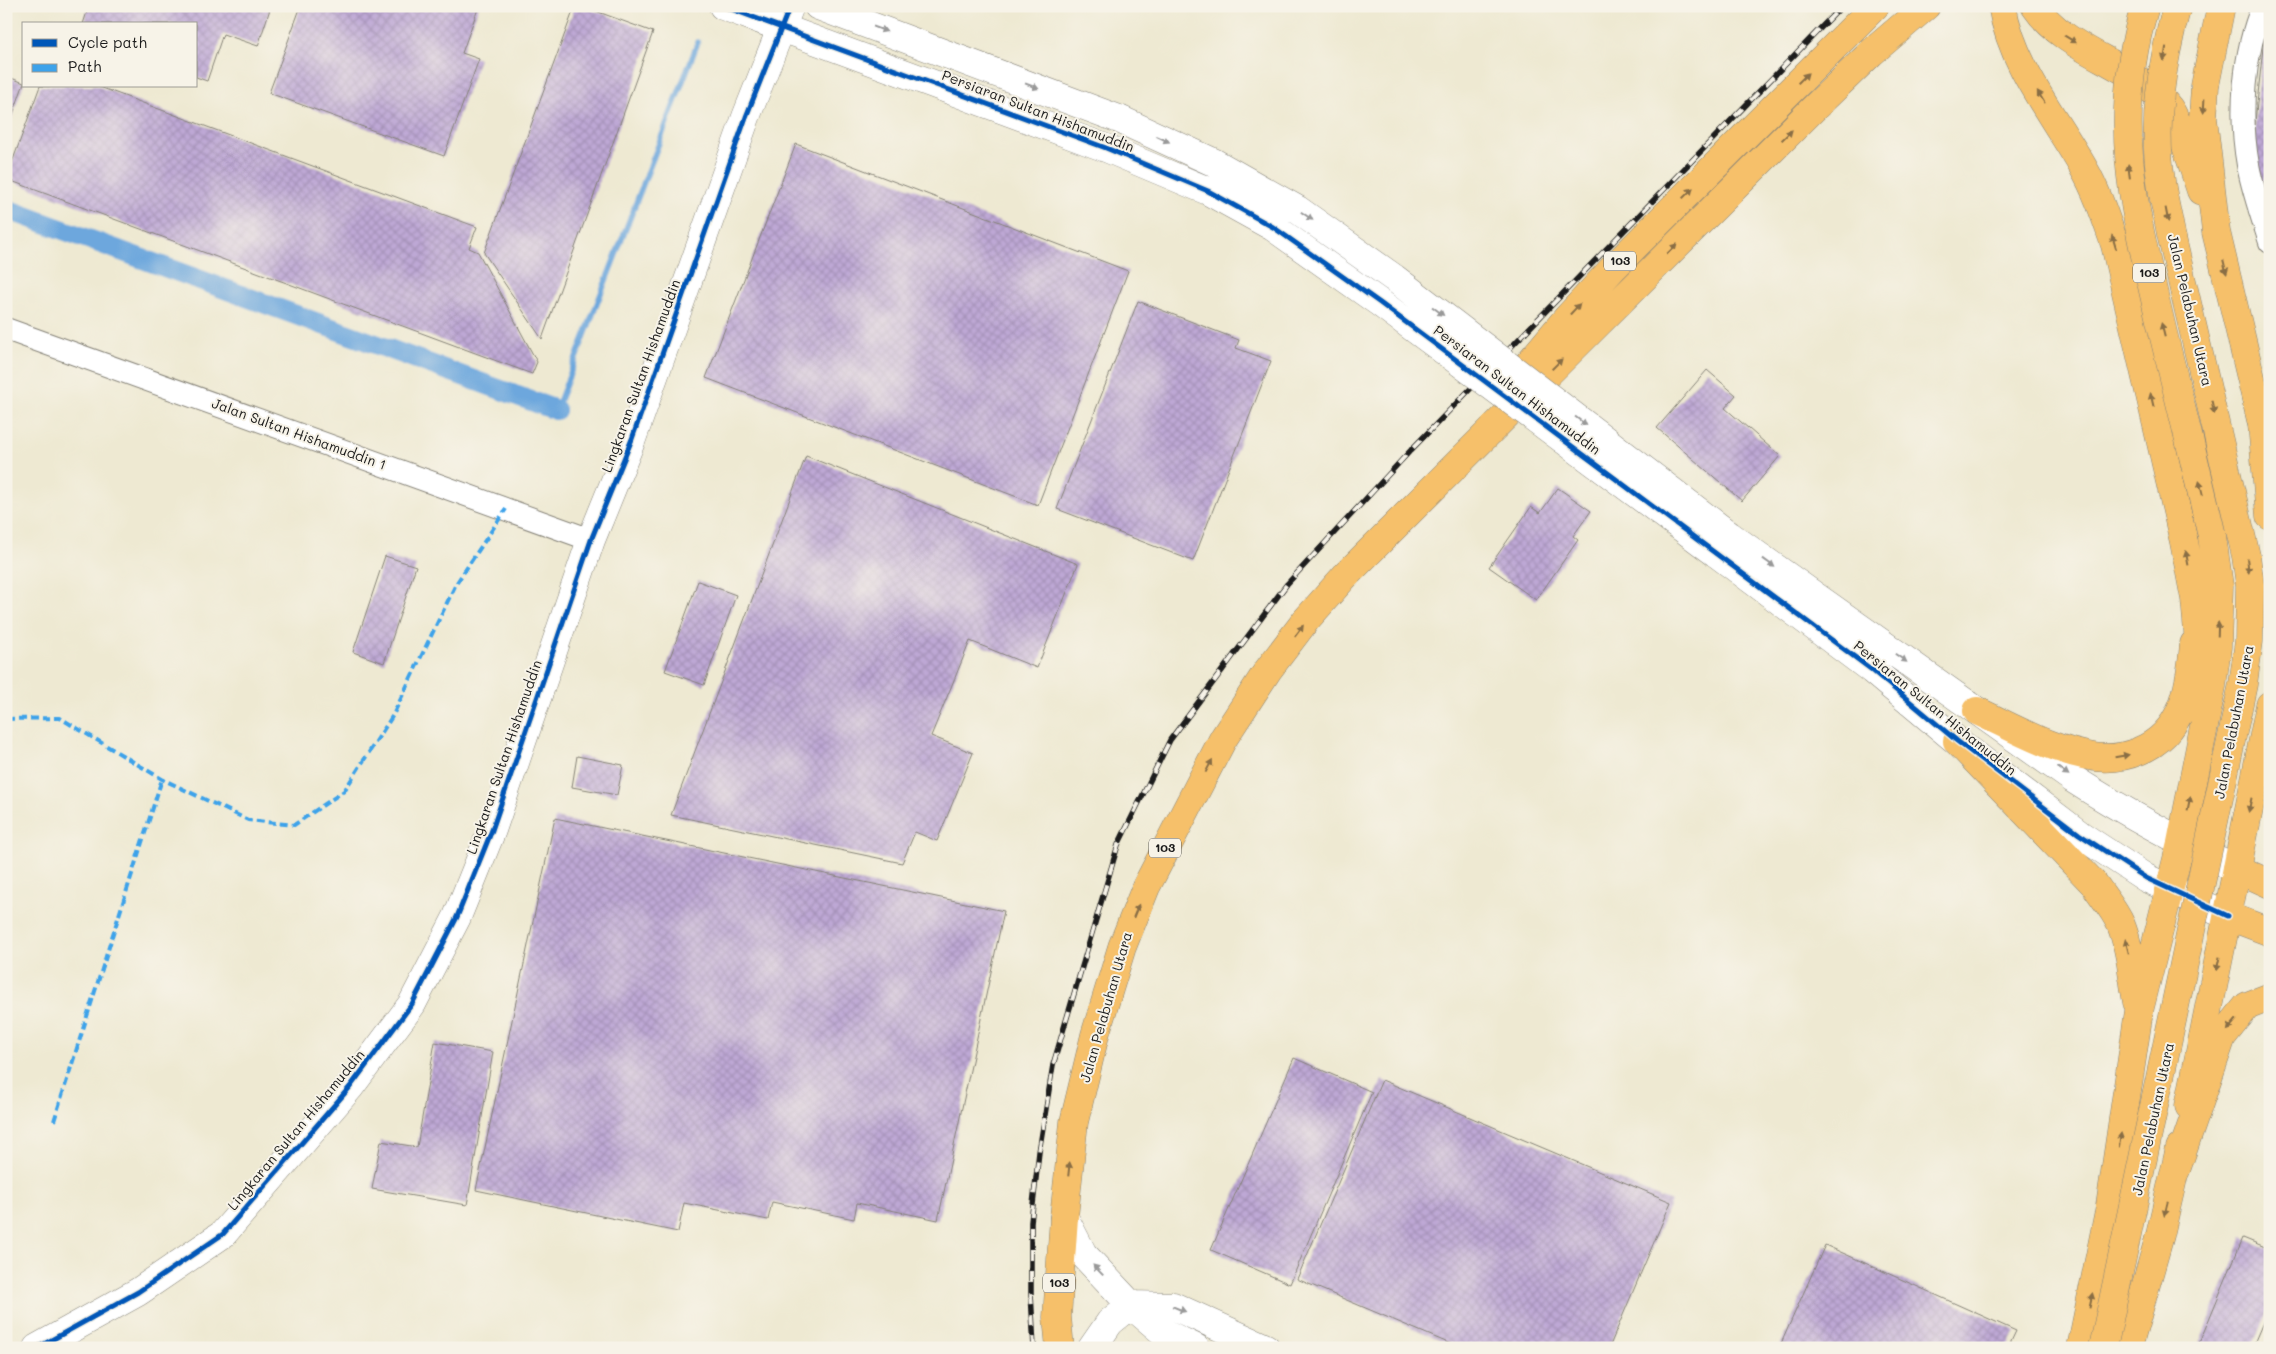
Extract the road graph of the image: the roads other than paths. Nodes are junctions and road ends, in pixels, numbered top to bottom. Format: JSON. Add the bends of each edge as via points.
{"nodes":[{"id":1,"x":723,"y":6,"type":"edge"},
{"id":2,"x":818,"y":6,"type":"edge"},
{"id":3,"x":1876,"y":6,"type":"edge"},
{"id":4,"x":1926,"y":6,"type":"edge"},
{"id":5,"x":2002,"y":6,"type":"edge"},
{"id":6,"x":2035,"y":6,"type":"edge"},
{"id":7,"x":2145,"y":6,"type":"edge"},
{"id":8,"x":2177,"y":6,"type":"edge"},
{"id":9,"x":2222,"y":6,"type":"edge"},
{"id":10,"x":2263,"y":6,"type":"edge"},
{"id":11,"x":786,"y":17,"type":"edge"},
{"id":12,"x":2216,"y":232,"type":"junction"},
{"id":13,"x":2270,"y":242,"type":"edge"},
{"id":14,"x":6,"y":330,"type":"edge"},
{"id":15,"x":2262,"y":424,"type":"junction"},
{"id":16,"x":2270,"y":454,"type":"edge"},
{"id":17,"x":2270,"y":516,"type":"edge"},
{"id":18,"x":1385,"y":534,"type":"junction"},
{"id":19,"x":591,"y":540,"type":"junction"},
{"id":20,"x":1722,"y":544,"type":"junction"},
{"id":21,"x":2195,"y":599,"type":"junction"},
{"id":22,"x":2270,"y":705,"type":"edge"},
{"id":23,"x":1977,"y":711,"type":"junction"},
{"id":24,"x":1957,"y":741,"type":"junction"},
{"id":25,"x":2197,"y":764,"type":"junction"},
{"id":26,"x":2181,"y":843,"type":"junction"},
{"id":27,"x":2237,"y":868,"type":"junction"},
{"id":28,"x":2270,"y":884,"type":"edge"},
{"id":29,"x":2170,"y":890,"type":"junction"},
{"id":30,"x":2228,"y":916,"type":"junction"},
{"id":31,"x":2270,"y":932,"type":"edge"},
{"id":32,"x":2270,"y":997,"type":"edge"},
{"id":33,"x":2139,"y":1011,"type":"junction"},
{"id":34,"x":2176,"y":1170,"type":"junction"},
{"id":35,"x":1064,"y":1218,"type":"junction"},
{"id":36,"x":1131,"y":1305,"type":"junction"},
{"id":37,"x":37,"y":1348,"type":"edge"},
{"id":38,"x":1060,"y":1348,"type":"edge"},
{"id":39,"x":1092,"y":1348,"type":"edge"},
{"id":40,"x":1196,"y":1348,"type":"edge"},
{"id":41,"x":1266,"y":1348,"type":"edge"},
{"id":42,"x":2081,"y":1348,"type":"edge"},
{"id":43,"x":2103,"y":1348,"type":"edge"},
{"id":44,"x":2128,"y":1348,"type":"edge"}],
"edges":[{"from":1,"to":11,"type":"street","name":"Persiaran Sultan Hishamuddin"},
{"from":2,"to":20,"type":"street","name":"Persiaran Sultan Hishamuddin","one_way":true,"bridge":true,"via":[[1119,119],[1213,162],[1298,210],[1394,278]]},
{"from":18,"to":3,"type":"main road","number":"103","one_way":true,"via":[[1566,318]]},
{"from":18,"to":4,"type":"main road","one_way":true,"via":[[1792,129],[1871,53]]},
{"from":21,"to":5,"type":"main road","one_way":true,"via":[[2127,291],[2108,223],[2084,168],[2027,75]]},
{"from":6,"to":12,"type":"main road","one_way":true,"via":[[2051,27],[2141,82],[2170,110]]},
{"from":25,"to":7,"type":"main road","number":"103","one_way":true,"bridge":true,"via":[[2217,647],[2218,586],[2212,536],[2140,236],[2128,165],[2126,126],[2131,70]]},
{"from":8,"to":43,"type":"main road","name":"Jalan Pelabuhan Utara","number":"103","one_way":true,"bridge":true,"via":[[2167,42],[2158,108],[2160,179],[2246,556],[2250,585],[2249,641],[2217,813]]},
{"from":9,"to":12,"type":"main road","one_way":true,"via":[[2206,76],[2203,118]]},
{"from":10,"to":13,"type":"street","via":[[2247,70],[2243,124],[2248,163]]},
{"from":11,"to":19,"type":"street","name":"Lingkaran Sultan Hishamuddin","via":[[746,116],[632,439]]},
{"from":11,"to":20,"type":"street","name":"Persiaran Sultan Hishamuddin","bridge":true,"via":[[1208,191],[1273,227]]},
{"from":12,"to":15,"type":"main road","one_way":true},
{"from":14,"to":19,"type":"street","name":"Jalan Sultan Hishamuddin 1"},
{"from":15,"to":16,"type":"main road"},
{"from":15,"to":17,"type":"main road"},
{"from":35,"to":18,"type":"main road","name":"Jalan Pelabuhan Utara","number":"103","one_way":true,"via":[[1074,1122],[1095,1035],[1122,946],[1146,887],[1223,739],[1268,670],[1306,620]]},
{"from":19,"to":37,"type":"street","name":"Lingkaran Sultan Hishamuddin","via":[[492,830],[457,917],[412,1004],[350,1087],[223,1234],[138,1292]]},
{"from":20,"to":23,"type":"street","name":"Persiaran Sultan Hishamuddin","one_way":true},
{"from":20,"to":24,"type":"street","name":"Persiaran Sultan Hishamuddin"},
{"from":23,"to":21,"type":"main road","one_way":true,"via":[[2060,748],[2094,757],[2120,757],[2146,748],[2169,730],[2184,706],[2192,664]]},
{"from":21,"to":25,"type":"main road","via":[[2201,656]]},
{"from":22,"to":27,"type":"main road","one_way":true},
{"from":23,"to":26,"type":"street","name":"Persiaran Sultan Hishamuddin","one_way":true,"via":[[2081,784]]},
{"from":24,"to":29,"type":"street","name":"Persiaran Sultan Hishamuddin","via":[[2079,834],[2131,869]]},
{"from":33,"to":24,"type":"main road","one_way":true,"via":[[2128,944],[2107,901]]},
{"from":26,"to":25,"type":"main road","one_way":true},
{"from":26,"to":27,"type":"street","name":"Persiaran Sultan Hishamuddin"},
{"from":26,"to":29,"type":"main road"},
{"from":27,"to":28,"type":"main road"},
{"from":27,"to":30,"type":"main road"},
{"from":29,"to":30,"type":"street","name":"Persiaran Sultan Hishamuddin"},
{"from":29,"to":33,"type":"main road"},
{"from":30,"to":31,"type":"main road"},
{"from":30,"to":34,"type":"main road","one_way":true},
{"from":32,"to":34,"type":"main road","one_way":true,"via":[[2248,1006],[2222,1037]]},
{"from":42,"to":33,"type":"main road","one_way":true,"via":[[2110,1206]]},
{"from":34,"to":44,"type":"main road","one_way":true},
{"from":36,"to":35,"type":"street","one_way":true,"via":[[1083,1254]]},
{"from":35,"to":38,"type":"main road","name":"Jalan Pelabuhan Utara","number":"103","via":[[1057,1317]]},
{"from":36,"to":39,"type":"street","via":[[1110,1322]]},
{"from":36,"to":40,"type":"street","via":[[1163,1332]]},
{"from":36,"to":41,"type":"street","one_way":true,"via":[[1173,1306]]}]}
